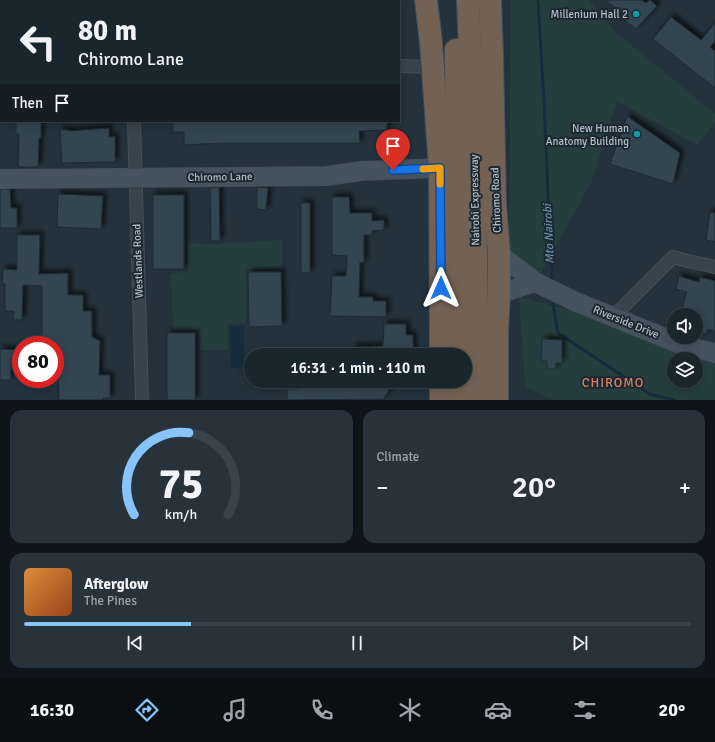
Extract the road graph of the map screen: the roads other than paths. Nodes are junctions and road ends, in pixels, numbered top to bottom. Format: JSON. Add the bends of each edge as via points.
{"nodes":[{"id":1,"x":426,"y":0,"type":"edge"},
{"id":2,"x":434,"y":0,"type":"edge"},
{"id":3,"x":455,"y":0,"type":"edge"},
{"id":4,"x":468,"y":0,"type":"edge"},
{"id":5,"x":490,"y":0,"type":"edge"},
{"id":6,"x":431,"y":43,"type":"junction"},
{"id":7,"x":400,"y":66,"type":"edge"},
{"id":8,"x":432,"y":68,"type":"junction"},
{"id":9,"x":134,"y":122,"type":"edge"},
{"id":10,"x":440,"y":168,"type":"junction"},
{"id":11,"x":135,"y":178,"type":"junction"},
{"id":12,"x":0,"y":179,"type":"edge"},
{"id":13,"x":498,"y":254,"type":"junction"},
{"id":14,"x":715,"y":267,"type":"edge"},
{"id":15,"x":458,"y":270,"type":"junction"},
{"id":16,"x":537,"y":283,"type":"junction"},
{"id":17,"x":499,"y":294,"type":"junction"},
{"id":18,"x":614,"y":316,"type":"junction"},
{"id":19,"x":441,"y":348,"type":"edge"},
{"id":20,"x":461,"y":348,"type":"edge"},
{"id":21,"x":715,"y":353,"type":"edge"},
{"id":22,"x":441,"y":388,"type":"edge"},
{"id":23,"x":461,"y":388,"type":"edge"},
{"id":24,"x":142,"y":400,"type":"edge"},
{"id":25,"x":441,"y":400,"type":"edge"},
{"id":26,"x":461,"y":400,"type":"edge"},
{"id":27,"x":479,"y":400,"type":"edge"},
{"id":28,"x":497,"y":400,"type":"edge"}],
"edges":[{"from":1,"to":6,"type":"highway"},
{"from":2,"to":6,"type":"highway"},
{"from":2,"to":15,"type":"highway","via":[[442,59]]},
{"from":3,"to":15,"type":"highway","name":"Nairobi Expressway"},
{"from":4,"to":27,"type":"highway","name":"Nairobi Expressway"},
{"from":5,"to":13,"type":"highway","name":"Chiromo Road"},
{"from":6,"to":8,"type":"highway"},
{"from":7,"to":8,"type":"street"},
{"from":8,"to":10,"type":"highway"},
{"from":9,"to":11,"type":"street","name":"Westlands Road"},
{"from":10,"to":11,"type":"street","name":"Chiromo Lane","via":[[361,171],[327,176]]},
{"from":10,"to":19,"type":"highway"},
{"from":11,"to":12,"type":"street","name":"Chiromo Lane"},
{"from":11,"to":24,"type":"street","name":"Westlands Road"},
{"from":13,"to":16,"type":"street","name":"Riverside Drive"},
{"from":13,"to":17,"type":"highway","name":"Chiromo Road"},
{"from":14,"to":18,"type":"street","via":[[674,257]]},
{"from":15,"to":20,"type":"highway","name":"Nairobi Expressway"},
{"from":16,"to":17,"type":"street"},
{"from":16,"to":18,"type":"street","name":"Riverside Drive"},
{"from":17,"to":28,"type":"highway","name":"Chiromo Road"},
{"from":18,"to":21,"type":"street","name":"Riverside Drive","via":[[685,346]]},
{"from":22,"to":25,"type":"highway"},
{"from":23,"to":26,"type":"highway"}]}
